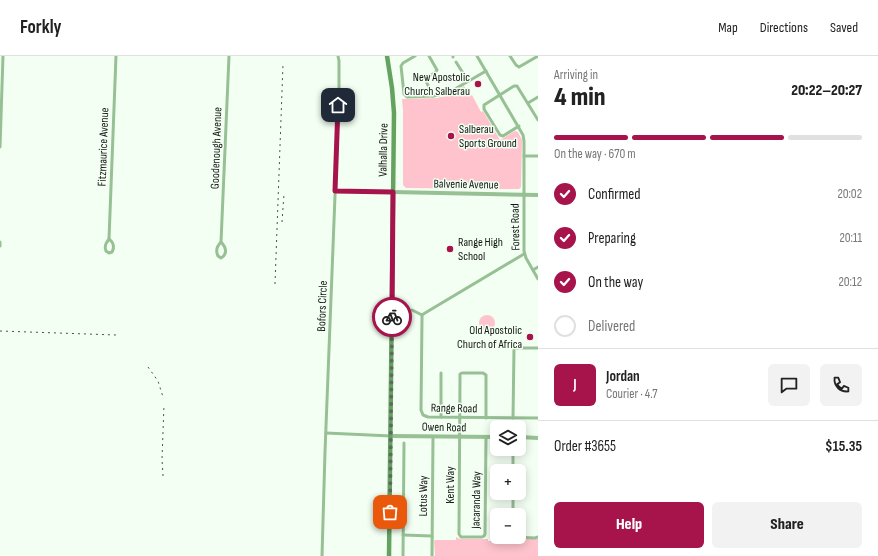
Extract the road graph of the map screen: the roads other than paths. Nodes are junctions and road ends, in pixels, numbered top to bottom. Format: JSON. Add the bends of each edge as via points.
{"nodes":[{"id":1,"x":3,"y":56,"type":"edge"},
{"id":2,"x":116,"y":56,"type":"edge"},
{"id":3,"x":229,"y":56,"type":"edge"},
{"id":4,"x":338,"y":56,"type":"edge"},
{"id":5,"x":386,"y":56,"type":"edge"},
{"id":6,"x":407,"y":56,"type":"edge"},
{"id":7,"x":415,"y":56,"type":"edge"},
{"id":8,"x":429,"y":56,"type":"edge"},
{"id":9,"x":477,"y":56,"type":"edge"},
{"id":10,"x":510,"y":56,"type":"edge"},
{"id":11,"x":538,"y":56,"type":"edge"},
{"id":12,"x":409,"y":60,"type":"junction"},
{"id":13,"x":456,"y":62,"type":"dead end"},
{"id":14,"x":486,"y":71,"type":"junction"},
{"id":15,"x":468,"y":81,"type":"junction"},
{"id":16,"x":500,"y":95,"type":"junction"},
{"id":17,"x":433,"y":96,"type":"junction"},
{"id":18,"x":538,"y":97,"type":"edge"},
{"id":19,"x":528,"y":103,"type":"junction"},
{"id":20,"x":538,"y":120,"type":"edge"},
{"id":21,"x":519,"y":126,"type":"junction"},
{"id":22,"x":0,"y":147,"type":"edge"},
{"id":23,"x":524,"y":156,"type":"junction"},
{"id":24,"x":538,"y":156,"type":"edge"},
{"id":25,"x":335,"y":191,"type":"junction"},
{"id":26,"x":393,"y":192,"type":"junction"},
{"id":27,"x":524,"y":194,"type":"junction"},
{"id":28,"x":538,"y":195,"type":"edge"},
{"id":29,"x":109,"y":239,"type":"dead end"},
{"id":30,"x":0,"y":242,"type":"edge"},
{"id":31,"x":222,"y":242,"type":"junction"},
{"id":32,"x":0,"y":246,"type":"edge"},
{"id":33,"x":524,"y":254,"type":"junction"},
{"id":34,"x":538,"y":267,"type":"edge"},
{"id":35,"x":533,"y":270,"type":"junction"},
{"id":36,"x":538,"y":279,"type":"edge"},
{"id":37,"x":412,"y":310,"type":"dead end"},
{"id":38,"x":422,"y":315,"type":"junction"},
{"id":39,"x":538,"y":348,"type":"edge"},
{"id":40,"x":441,"y":373,"type":"dead end"},
{"id":41,"x":441,"y":417,"type":"junction"},
{"id":42,"x":460,"y":417,"type":"junction"},
{"id":43,"x":486,"y":418,"type":"junction"},
{"id":44,"x":513,"y":418,"type":"junction"},
{"id":45,"x":538,"y":418,"type":"edge"},
{"id":46,"x":326,"y":433,"type":"junction"},
{"id":47,"x":390,"y":436,"type":"junction"},
{"id":48,"x":433,"y":437,"type":"junction"},
{"id":49,"x":459,"y":437,"type":"junction"},
{"id":50,"x":486,"y":437,"type":"junction"},
{"id":51,"x":490,"y":437,"type":"edge"},
{"id":52,"x":526,"y":437,"type":"edge"},
{"id":53,"x":538,"y":438,"type":"edge"},
{"id":54,"x":403,"y":446,"type":"dead end"},
{"id":55,"x":459,"y":534,"type":"joint"},
{"id":56,"x":403,"y":535,"type":"junction"},
{"id":57,"x":432,"y":536,"type":"junction"},
{"id":58,"x":538,"y":536,"type":"edge"},
{"id":59,"x":526,"y":538,"type":"edge"},
{"id":60,"x":322,"y":556,"type":"edge"},
{"id":61,"x":389,"y":556,"type":"edge"},
{"id":62,"x":403,"y":556,"type":"edge"},
{"id":63,"x":432,"y":556,"type":"edge"}],
"edges":[{"from":1,"to":22,"type":"street"},
{"from":2,"to":29,"type":"street","name":"Fitzmaurice Avenue"},
{"from":3,"to":31,"type":"street","name":"Goodenough Avenue"},
{"from":4,"to":25,"type":"street","name":"Bofors Circle"},
{"from":5,"to":26,"type":"main road","name":"Valhalla Drive","via":[[394,103]]},
{"from":6,"to":12,"type":"street"},
{"from":7,"to":12,"type":"street"},
{"from":8,"to":17,"type":"street","via":[[437,70],[426,79]]},
{"from":9,"to":14,"type":"street","name":"Forest Road"},
{"from":10,"to":11,"type":"street","via":[[519,67]]},
{"from":12,"to":17,"type":"street","via":[[401,66],[405,95]]},
{"from":13,"to":15,"type":"street"},
{"from":14,"to":15,"type":"street"},
{"from":14,"to":16,"type":"street","name":"Forest Road"},
{"from":15,"to":17,"type":"street","via":[[450,92]]},
{"from":16,"to":19,"type":"street","via":[[517,86]]},
{"from":16,"to":21,"type":"street","name":"Forest Road"},
{"from":16,"to":21,"type":"street","via":[[484,107],[499,134],[502,136]]},
{"from":18,"to":19,"type":"street"},
{"from":19,"to":20,"type":"street"},
{"from":21,"to":23,"type":"street","name":"Forest Road","via":[[524,137]]},
{"from":23,"to":24,"type":"street"},
{"from":23,"to":27,"type":"street","name":"Forest Road"},
{"from":25,"to":26,"type":"street"},
{"from":25,"to":46,"type":"street","name":"Bofors Circle"},
{"from":26,"to":27,"type":"street","name":"Balvenie Avenue"},
{"from":26,"to":47,"type":"main road","name":"Valhalla Drive"},
{"from":27,"to":28,"type":"street","name":"Balvenie Avenue"},
{"from":27,"to":33,"type":"street","name":"Forest Road"},
{"from":30,"to":32,"type":"street"},
{"from":31,"to":31,"type":"street","via":[[226,251],[221,258],[216,252]]},
{"from":33,"to":35,"type":"street","name":"Forest Road"},
{"from":33,"to":38,"type":"street"},
{"from":34,"to":35,"type":"street"},
{"from":35,"to":36,"type":"street","name":"Forest Road"},
{"from":37,"to":38,"type":"street"},
{"from":38,"to":41,"type":"street","name":"Range Road","via":[[421,412],[426,417]]},
{"from":39,"to":44,"type":"street","via":[[514,348]]},
{"from":40,"to":41,"type":"street"},
{"from":41,"to":42,"type":"street","name":"Range Road"},
{"from":42,"to":43,"type":"street","name":"Range Road"},
{"from":42,"to":43,"type":"street","name":"Kent Way","via":[[460,374],[483,373],[486,375]]},
{"from":42,"to":49,"type":"street","name":"Kent Way"},
{"from":43,"to":44,"type":"street","name":"Range Road"},
{"from":44,"to":45,"type":"street","name":"Range Road"},
{"from":46,"to":47,"type":"street"},
{"from":46,"to":60,"type":"street","name":"Bofors Circle"},
{"from":47,"to":48,"type":"street","name":"Owen Road"},
{"from":47,"to":61,"type":"main road","name":"Valhalla Drive"},
{"from":48,"to":49,"type":"street","name":"Owen Road"},
{"from":48,"to":57,"type":"street","name":"Lotus Way"},
{"from":49,"to":50,"type":"street","name":"Owen Road"},
{"from":49,"to":55,"type":"street","name":"Kent Way"},
{"from":50,"to":51,"type":"street","name":"Owen Road"},
{"from":50,"to":55,"type":"street","name":"Jacaranda Way","via":[[485,536],[461,537]]},
{"from":52,"to":53,"type":"street"},
{"from":54,"to":56,"type":"street"},
{"from":56,"to":57,"type":"street"},
{"from":56,"to":62,"type":"street"},
{"from":57,"to":63,"type":"street","name":"Lotus Way"},
{"from":58,"to":59,"type":"street"}]}
